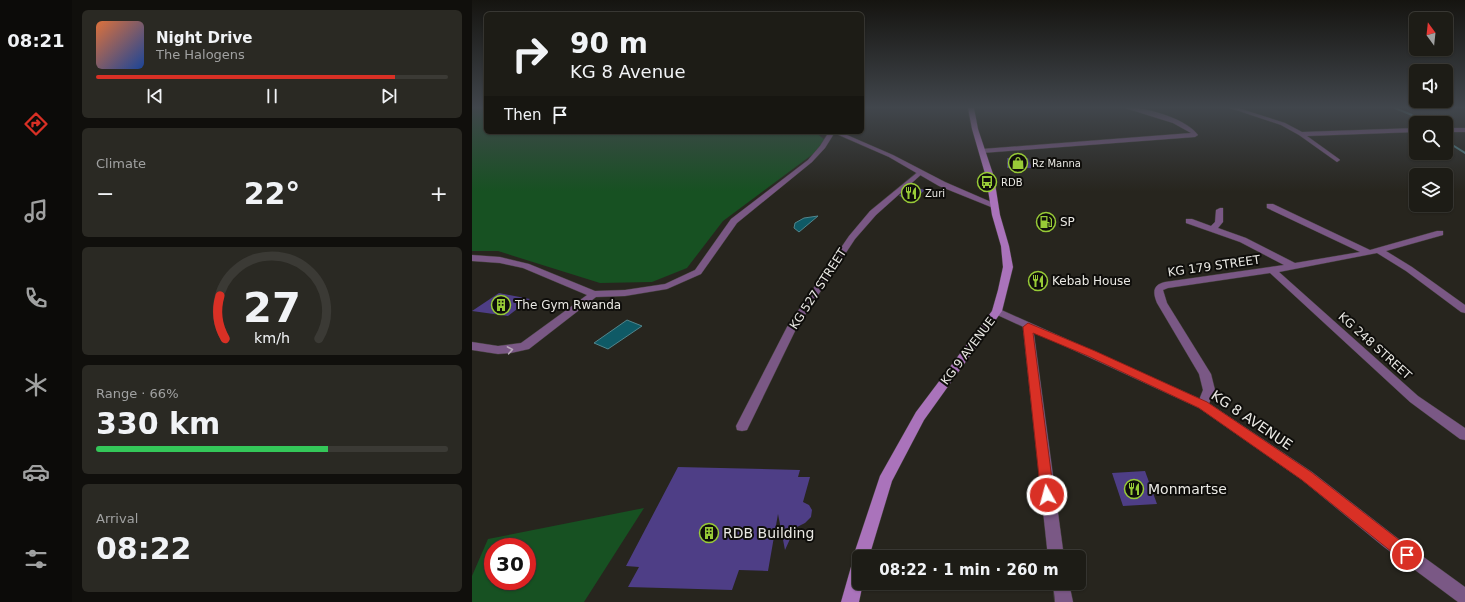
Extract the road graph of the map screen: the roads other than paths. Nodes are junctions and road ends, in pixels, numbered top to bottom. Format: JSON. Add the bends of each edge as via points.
{"nodes":[{"id":1,"x":831,"y":136,"type":"edge"},
{"id":2,"x":843,"y":136,"type":"edge"},
{"id":3,"x":978,"y":136,"type":"edge"},
{"id":4,"x":1180,"y":136,"type":"edge"},
{"id":5,"x":1304,"y":136,"type":"edge"},
{"id":6,"x":982,"y":151,"type":"junction"},
{"id":7,"x":1337,"y":160,"type":"dead end"},
{"id":8,"x":921,"y":172,"type":"junction"},
{"id":9,"x":994,"y":205,"type":"junction"},
{"id":10,"x":1270,"y":206,"type":"dead end"},
{"id":11,"x":1220,"y":210,"type":"dead end"},
{"id":12,"x":1189,"y":221,"type":"dead end"},
{"id":13,"x":1214,"y":228,"type":"junction"},
{"id":14,"x":1440,"y":233,"type":"dead end"},
{"id":15,"x":1373,"y":251,"type":"junction"},
{"id":16,"x":472,"y":258,"type":"edge"},
{"id":17,"x":1293,"y":266,"type":"junction"},
{"id":18,"x":1273,"y":271,"type":"junction"},
{"id":19,"x":594,"y":294,"type":"junction"},
{"id":20,"x":1465,"y":310,"type":"edge"},
{"id":21,"x":997,"y":311,"type":"junction"},
{"id":22,"x":1028,"y":327,"type":"junction"},
{"id":23,"x":472,"y":346,"type":"edge"},
{"id":24,"x":1203,"y":405,"type":"junction"},
{"id":25,"x":742,"y":426,"type":"dead end"},
{"id":26,"x":1465,"y":435,"type":"edge"},
{"id":27,"x":863,"y":550,"type":"edge"},
{"id":28,"x":1055,"y":550,"type":"edge"},
{"id":29,"x":853,"y":590,"type":"edge"},
{"id":30,"x":1062,"y":590,"type":"edge"},
{"id":31,"x":1465,"y":597,"type":"edge"},
{"id":32,"x":850,"y":602,"type":"edge"},
{"id":33,"x":1064,"y":602,"type":"edge"}],
"edges":[{"from":1,"to":19,"type":"street","via":[[810,161],[734,221],[698,272],[667,286]]},
{"from":2,"to":8,"type":"street"},
{"from":3,"to":6,"type":"main road","name":"KG 9 AVENUE"},
{"from":4,"to":6,"type":"street"},
{"from":5,"to":7,"type":"street"},
{"from":6,"to":9,"type":"main road","name":"KG 9 AVENUE","via":[[990,177]]},
{"from":8,"to":9,"type":"street","via":[[942,184]]},
{"from":8,"to":25,"type":"street","name":"KG 527 STREET","via":[[873,213],[852,238],[792,327]]},
{"from":9,"to":21,"type":"main road","name":"KG 9 AVENUE","via":[[1008,267]]},
{"from":10,"to":15,"type":"street"},
{"from":11,"to":13,"type":"street"},
{"from":12,"to":13,"type":"street"},
{"from":13,"to":17,"type":"street"},
{"from":14,"to":15,"type":"street","name":"KG 179 STREET"},
{"from":15,"to":17,"type":"street","name":"KG 179 STREET"},
{"from":15,"to":20,"type":"street","via":[[1409,269]]},
{"from":16,"to":19,"type":"street","via":[[500,260],[526,266]]},
{"from":17,"to":18,"type":"street","name":"KG 179 STREET"},
{"from":18,"to":24,"type":"street","name":"KG 179 STREET","via":[[1165,285],[1158,289],[1162,303],[1205,374],[1209,390]]},
{"from":18,"to":26,"type":"street","name":"KG 248 STREET","via":[[1414,399]]},
{"from":23,"to":19,"type":"street","one_way":true,"via":[[498,351],[525,346]]},
{"from":21,"to":22,"type":"street","name":"KG 8 AVENUE"},
{"from":21,"to":27,"type":"main road","name":"KG 9 AVENUE","via":[[920,416],[885,480]]},
{"from":22,"to":24,"type":"street","name":"KG 8 AVENUE"},
{"from":22,"to":28,"type":"street"},
{"from":24,"to":31,"type":"street","name":"KG 8 AVENUE","via":[[1307,476]]},
{"from":29,"to":32,"type":"main road"},
{"from":30,"to":33,"type":"street"}]}
